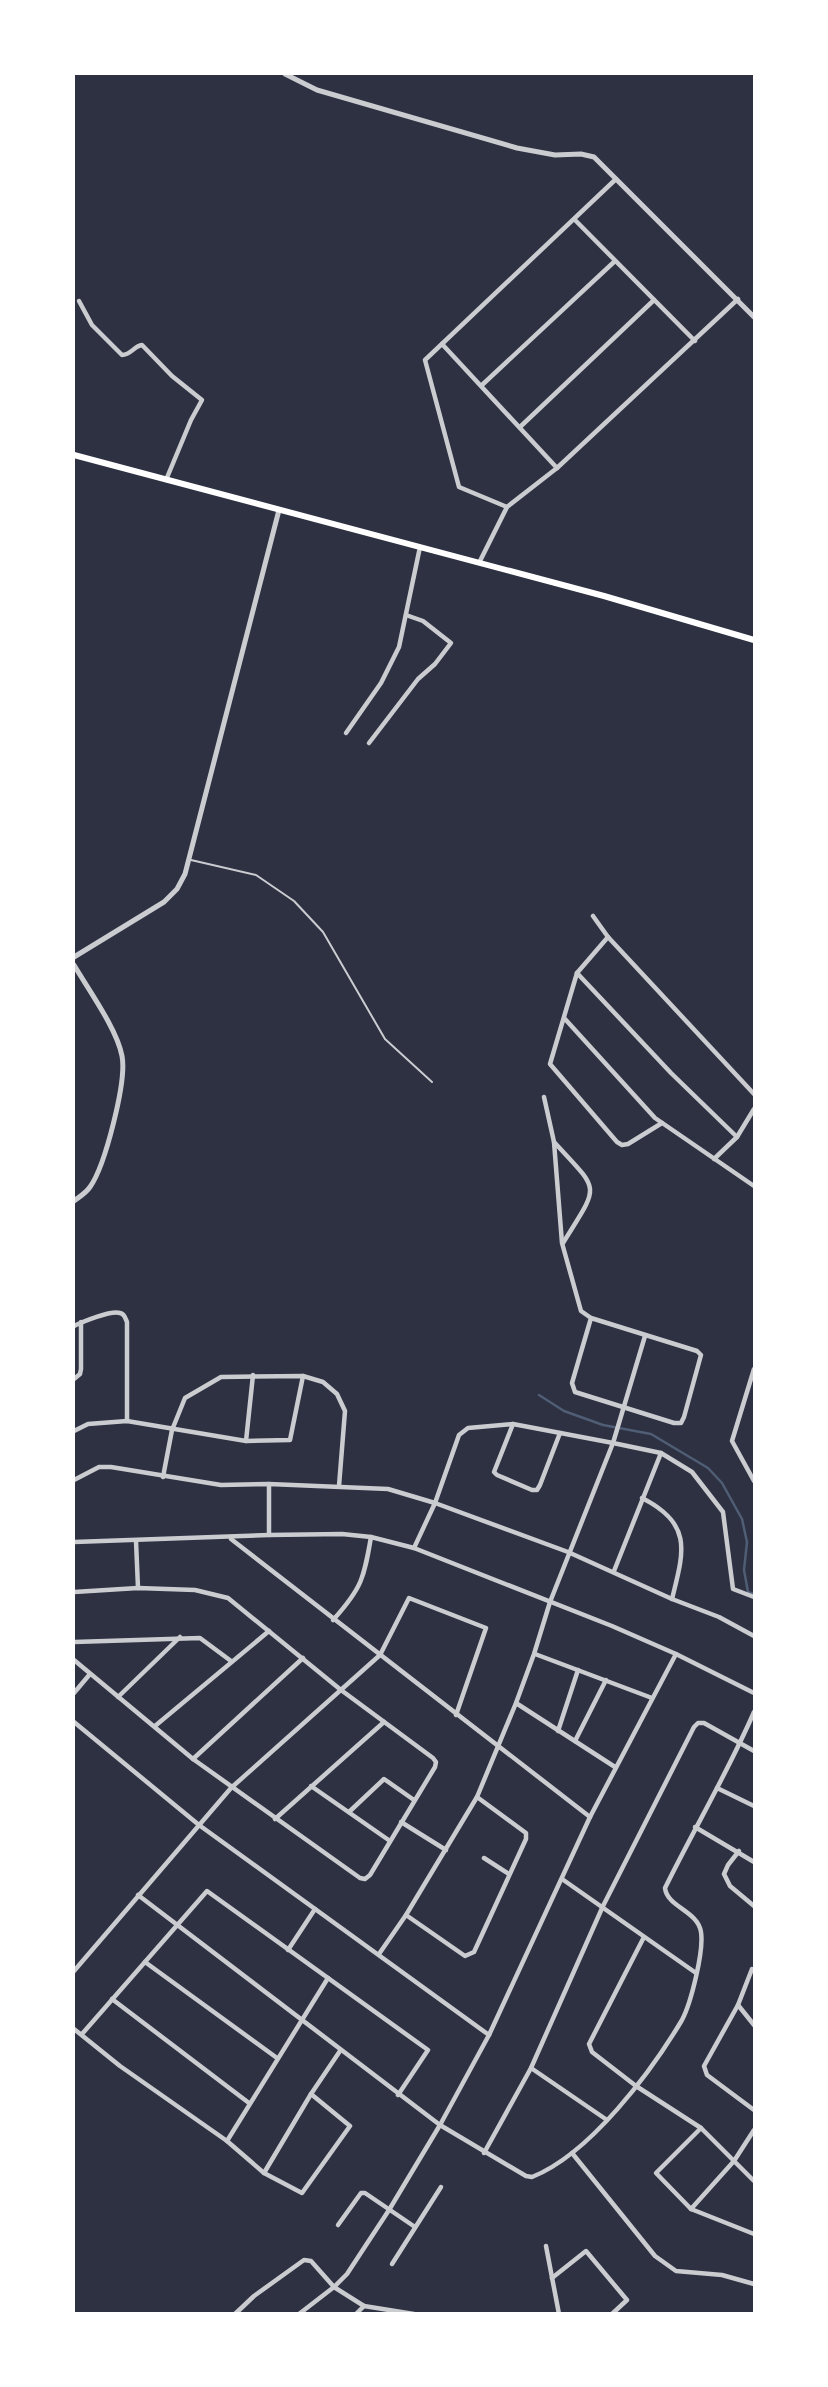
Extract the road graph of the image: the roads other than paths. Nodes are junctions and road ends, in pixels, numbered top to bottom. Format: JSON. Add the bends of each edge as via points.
{"nodes":[{"id":1,"x":285,"y":74,"type":"edge"},
{"id":2,"x":617,"y":178,"type":"junction"},
{"id":3,"x":575,"y":220,"type":"junction"},
{"id":4,"x":614,"y":261,"type":"junction"},
{"id":5,"x":738,"y":299,"type":"junction"},
{"id":6,"x":654,"y":300,"type":"junction"},
{"id":7,"x":79,"y":301,"type":"dead end"},
{"id":8,"x":754,"y":317,"type":"edge"},
{"id":9,"x":695,"y":341,"type":"junction"},
{"id":10,"x":442,"y":344,"type":"junction"},
{"id":11,"x":482,"y":385,"type":"junction"},
{"id":12,"x":520,"y":428,"type":"junction"},
{"id":13,"x":74,"y":455,"type":"edge"},
{"id":14,"x":557,"y":468,"type":"junction"},
{"id":15,"x":165,"y":481,"type":"junction"},
{"id":16,"x":507,"y":507,"type":"junction"},
{"id":17,"x":279,"y":510,"type":"junction"},
{"id":18,"x":420,"y":547,"type":"junction"},
{"id":19,"x":479,"y":563,"type":"junction"},
{"id":20,"x":406,"y":615,"type":"junction"},
{"id":21,"x":754,"y":640,"type":"edge"},
{"id":22,"x":346,"y":733,"type":"dead end"},
{"id":23,"x":369,"y":743,"type":"dead end"},
{"id":24,"x":190,"y":860,"type":"junction"},
{"id":25,"x":593,"y":916,"type":"dead end"},
{"id":26,"x":608,"y":937,"type":"junction"},
{"id":27,"x":74,"y":957,"type":"edge"},
{"id":28,"x":74,"y":965,"type":"edge"},
{"id":29,"x":577,"y":974,"type":"junction"},
{"id":30,"x":565,"y":1019,"type":"junction"},
{"id":31,"x":432,"y":1082,"type":"dead end"},
{"id":32,"x":754,"y":1094,"type":"edge"},
{"id":33,"x":544,"y":1097,"type":"dead end"},
{"id":34,"x":754,"y":1109,"type":"edge"},
{"id":35,"x":662,"y":1123,"type":"junction"},
{"id":36,"x":737,"y":1137,"type":"junction"},
{"id":37,"x":554,"y":1142,"type":"junction"},
{"id":38,"x":714,"y":1160,"type":"junction"},
{"id":39,"x":754,"y":1186,"type":"edge"},
{"id":40,"x":74,"y":1201,"type":"edge"},
{"id":41,"x":562,"y":1243,"type":"junction"},
{"id":42,"x":591,"y":1318,"type":"junction"},
{"id":43,"x":82,"y":1322,"type":"junction"},
{"id":44,"x":74,"y":1326,"type":"edge"},
{"id":45,"x":645,"y":1336,"type":"junction"},
{"id":46,"x":754,"y":1369,"type":"edge"},
{"id":47,"x":253,"y":1375,"type":"junction"},
{"id":48,"x":303,"y":1376,"type":"junction"},
{"id":49,"x":74,"y":1379,"type":"edge"},
{"id":50,"x":622,"y":1408,"type":"junction"},
{"id":51,"x":127,"y":1421,"type":"junction"},
{"id":52,"x":513,"y":1424,"type":"junction"},
{"id":53,"x":172,"y":1430,"type":"junction"},
{"id":54,"x":74,"y":1431,"type":"edge"},
{"id":55,"x":560,"y":1433,"type":"junction"},
{"id":56,"x":246,"y":1441,"type":"junction"},
{"id":57,"x":613,"y":1443,"type":"junction"},
{"id":58,"x":661,"y":1453,"type":"junction"},
{"id":59,"x":163,"y":1477,"type":"junction"},
{"id":60,"x":74,"y":1480,"type":"edge"},
{"id":61,"x":754,"y":1481,"type":"edge"},
{"id":62,"x":269,"y":1484,"type":"junction"},
{"id":63,"x":339,"y":1486,"type":"junction"},
{"id":64,"x":642,"y":1498,"type":"junction"},
{"id":65,"x":435,"y":1503,"type":"junction"},
{"id":66,"x":269,"y":1535,"type":"junction"},
{"id":67,"x":371,"y":1536,"type":"junction"},
{"id":68,"x":230,"y":1538,"type":"junction"},
{"id":69,"x":136,"y":1541,"type":"junction"},
{"id":70,"x":74,"y":1542,"type":"edge"},
{"id":71,"x":414,"y":1548,"type":"junction"},
{"id":72,"x":568,"y":1552,"type":"junction"},
{"id":73,"x":614,"y":1571,"type":"junction"},
{"id":74,"x":138,"y":1588,"type":"junction"},
{"id":75,"x":74,"y":1592,"type":"edge"},
{"id":76,"x":754,"y":1597,"type":"edge"},
{"id":77,"x":672,"y":1599,"type":"junction"},
{"id":78,"x":550,"y":1602,"type":"junction"},
{"id":79,"x":333,"y":1620,"type":"junction"},
{"id":80,"x":269,"y":1631,"type":"junction"},
{"id":81,"x":754,"y":1636,"type":"edge"},
{"id":82,"x":180,"y":1637,"type":"junction"},
{"id":83,"x":74,"y":1642,"type":"edge"},
{"id":84,"x":534,"y":1654,"type":"junction"},
{"id":85,"x":676,"y":1654,"type":"junction"},
{"id":86,"x":380,"y":1655,"type":"junction"},
{"id":87,"x":303,"y":1658,"type":"junction"},
{"id":88,"x":74,"y":1660,"type":"edge"},
{"id":89,"x":231,"y":1661,"type":"junction"},
{"id":90,"x":578,"y":1670,"type":"junction"},
{"id":91,"x":90,"y":1674,"type":"junction"},
{"id":92,"x":606,"y":1680,"type":"junction"},
{"id":93,"x":341,"y":1690,"type":"junction"},
{"id":94,"x":74,"y":1693,"type":"edge"},
{"id":95,"x":754,"y":1693,"type":"edge"},
{"id":96,"x":118,"y":1697,"type":"junction"},
{"id":97,"x":652,"y":1698,"type":"junction"},
{"id":98,"x":516,"y":1703,"type":"junction"},
{"id":99,"x":754,"y":1712,"type":"edge"},
{"id":100,"x":456,"y":1715,"type":"junction"},
{"id":101,"x":74,"y":1722,"type":"edge"},
{"id":102,"x":384,"y":1722,"type":"junction"},
{"id":103,"x":155,"y":1726,"type":"junction"},
{"id":104,"x":558,"y":1731,"type":"junction"},
{"id":105,"x":575,"y":1741,"type":"junction"},
{"id":106,"x":741,"y":1742,"type":"junction"},
{"id":107,"x":498,"y":1747,"type":"junction"},
{"id":108,"x":754,"y":1751,"type":"edge"},
{"id":109,"x":193,"y":1759,"type":"junction"},
{"id":110,"x":615,"y":1767,"type":"junction"},
{"id":111,"x":311,"y":1786,"type":"junction"},
{"id":112,"x":231,"y":1788,"type":"junction"},
{"id":113,"x":717,"y":1788,"type":"junction"},
{"id":114,"x":477,"y":1797,"type":"junction"},
{"id":115,"x":414,"y":1800,"type":"junction"},
{"id":116,"x":754,"y":1806,"type":"edge"},
{"id":117,"x":349,"y":1812,"type":"junction"},
{"id":118,"x":590,"y":1817,"type":"junction"},
{"id":119,"x":275,"y":1819,"type":"junction"},
{"id":120,"x":401,"y":1822,"type":"junction"},
{"id":121,"x":199,"y":1825,"type":"junction"},
{"id":122,"x":695,"y":1827,"type":"junction"},
{"id":123,"x":390,"y":1841,"type":"junction"},
{"id":124,"x":446,"y":1850,"type":"junction"},
{"id":125,"x":739,"y":1851,"type":"junction"},
{"id":126,"x":484,"y":1858,"type":"dead end"},
{"id":127,"x":754,"y":1861,"type":"edge"},
{"id":128,"x":509,"y":1874,"type":"junction"},
{"id":129,"x":562,"y":1879,"type":"junction"},
{"id":130,"x":138,"y":1895,"type":"junction"},
{"id":131,"x":603,"y":1906,"type":"junction"},
{"id":132,"x":754,"y":1906,"type":"edge"},
{"id":133,"x":315,"y":1909,"type":"junction"},
{"id":134,"x":406,"y":1915,"type":"junction"},
{"id":135,"x":176,"y":1925,"type":"junction"},
{"id":136,"x":644,"y":1937,"type":"junction"},
{"id":137,"x":288,"y":1950,"type":"junction"},
{"id":138,"x":379,"y":1954,"type":"junction"},
{"id":139,"x":145,"y":1962,"type":"junction"},
{"id":140,"x":754,"y":1970,"type":"edge"},
{"id":141,"x":74,"y":1971,"type":"edge"},
{"id":142,"x":697,"y":1974,"type":"junction"},
{"id":143,"x":328,"y":1978,"type":"junction"},
{"id":144,"x":112,"y":1999,"type":"junction"},
{"id":145,"x":738,"y":2005,"type":"junction"},
{"id":146,"x":303,"y":2019,"type":"junction"},
{"id":147,"x":754,"y":2025,"type":"edge"},
{"id":148,"x":74,"y":2029,"type":"edge"},
{"id":149,"x":82,"y":2034,"type":"junction"},
{"id":150,"x":489,"y":2035,"type":"junction"},
{"id":151,"x":340,"y":2051,"type":"junction"},
{"id":152,"x":277,"y":2058,"type":"junction"},
{"id":153,"x":531,"y":2068,"type":"junction"},
{"id":154,"x":636,"y":2086,"type":"junction"},
{"id":155,"x":311,"y":2094,"type":"junction"},
{"id":156,"x":398,"y":2095,"type":"junction"},
{"id":157,"x":249,"y":2102,"type":"junction"},
{"id":158,"x":754,"y":2110,"type":"edge"},
{"id":159,"x":607,"y":2120,"type":"junction"},
{"id":160,"x":440,"y":2125,"type":"junction"},
{"id":161,"x":701,"y":2128,"type":"junction"},
{"id":162,"x":754,"y":2130,"type":"edge"},
{"id":163,"x":227,"y":2141,"type":"junction"},
{"id":164,"x":484,"y":2153,"type":"junction"},
{"id":165,"x":572,"y":2153,"type":"junction"},
{"id":166,"x":734,"y":2161,"type":"junction"},
{"id":167,"x":264,"y":2173,"type":"junction"},
{"id":168,"x":754,"y":2181,"type":"edge"},
{"id":169,"x":441,"y":2187,"type":"dead end"},
{"id":170,"x":691,"y":2209,"type":"junction"},
{"id":171,"x":389,"y":2210,"type":"junction"},
{"id":172,"x":338,"y":2225,"type":"dead end"},
{"id":173,"x":415,"y":2228,"type":"junction"},
{"id":174,"x":754,"y":2234,"type":"edge"},
{"id":175,"x":546,"y":2246,"type":"dead end"},
{"id":176,"x":393,"y":2264,"type":"dead end"},
{"id":177,"x":552,"y":2278,"type":"junction"},
{"id":178,"x":754,"y":2284,"type":"edge"},
{"id":179,"x":334,"y":2287,"type":"junction"},
{"id":180,"x":364,"y":2306,"type":"junction"},
{"id":181,"x":404,"y":2313,"type":"edge"},
{"id":182,"x":235,"y":2314,"type":"edge"},
{"id":183,"x":299,"y":2314,"type":"edge"},
{"id":184,"x":356,"y":2314,"type":"edge"},
{"id":185,"x":414,"y":2314,"type":"edge"},
{"id":186,"x":559,"y":2314,"type":"edge"},
{"id":187,"x":612,"y":2314,"type":"edge"}],
"edges":[{"from":1,"to":2,"type":"street","via":[[317,90],[517,148],[587,155]]},
{"from":2,"to":3,"type":"street"},
{"from":2,"to":5,"type":"street"},
{"from":3,"to":4,"type":"street"},
{"from":3,"to":10,"type":"street"},
{"from":4,"to":6,"type":"street"},
{"from":4,"to":11,"type":"street"},
{"from":5,"to":8,"type":"street"},
{"from":5,"to":9,"type":"street"},
{"from":6,"to":9,"type":"street"},
{"from":6,"to":12,"type":"street"},
{"from":7,"to":15,"type":"street","via":[[92,325],[122,355],[142,345],[202,400]]},
{"from":9,"to":14,"type":"street"},
{"from":10,"to":11,"type":"street"},
{"from":10,"to":16,"type":"street","via":[[425,360],[459,487]]},
{"from":11,"to":12,"type":"street"},
{"from":12,"to":14,"type":"street"},
{"from":13,"to":15,"type":"main road"},
{"from":14,"to":16,"type":"street"},
{"from":15,"to":17,"type":"main road"},
{"from":16,"to":19,"type":"street"},
{"from":17,"to":18,"type":"main road"},
{"from":17,"to":24,"type":"street"},
{"from":18,"to":19,"type":"main road"},
{"from":18,"to":20,"type":"street"},
{"from":19,"to":21,"type":"main road"},
{"from":20,"to":22,"type":"street","via":[[399,647],[381,683]]},
{"from":20,"to":23,"type":"street","via":[[423,621],[451,643]]},
{"from":24,"to":27,"type":"street","via":[[177,889],[164,902]]},
{"from":24,"to":31,"type":"lane","via":[[256,875],[294,901],[323,932],[385,1039]]},
{"from":25,"to":26,"type":"street"},
{"from":26,"to":29,"type":"street"},
{"from":26,"to":32,"type":"street"},
{"from":28,"to":40,"type":"street","via":[[118,1044],[124,1073],[97,1173],[89,1189]]},
{"from":29,"to":30,"type":"street"},
{"from":29,"to":36,"type":"street"},
{"from":30,"to":35,"type":"street"},
{"from":30,"to":35,"type":"street","via":[[550,1064],[617,1142],[628,1144]]},
{"from":33,"to":37,"type":"street"},
{"from":34,"to":36,"type":"street"},
{"from":35,"to":38,"type":"street"},
{"from":36,"to":38,"type":"street"},
{"from":37,"to":41,"type":"street"},
{"from":37,"to":41,"type":"street","via":[[590,1181],[592,1191]]},
{"from":38,"to":39,"type":"street"},
{"from":41,"to":42,"type":"street","via":[[581,1311]]},
{"from":42,"to":45,"type":"street"},
{"from":42,"to":50,"type":"street","via":[[572,1388]]},
{"from":43,"to":44,"type":"street"},
{"from":43,"to":49,"type":"street","via":[[81,1369]]},
{"from":43,"to":51,"type":"street","via":[[119,1312],[125,1316]]},
{"from":45,"to":50,"type":"street"},
{"from":45,"to":50,"type":"street","via":[[701,1354],[684,1418],[674,1423]]},
{"from":46,"to":61,"type":"street","via":[[732,1441]]},
{"from":47,"to":48,"type":"street"},
{"from":47,"to":53,"type":"street","via":[[221,1377],[185,1398]]},
{"from":47,"to":56,"type":"street"},
{"from":48,"to":56,"type":"street","via":[[290,1440]]},
{"from":48,"to":63,"type":"street","via":[[323,1382],[337,1394],[345,1411]]},
{"from":50,"to":57,"type":"street"},
{"from":51,"to":53,"type":"street"},
{"from":51,"to":54,"type":"street","via":[[88,1424]]},
{"from":52,"to":55,"type":"street"},
{"from":52,"to":55,"type":"street","via":[[494,1472],[532,1490],[540,1485]]},
{"from":52,"to":65,"type":"street","via":[[468,1428],[458,1435]]},
{"from":53,"to":56,"type":"street"},
{"from":53,"to":59,"type":"street"},
{"from":55,"to":57,"type":"street"},
{"from":57,"to":58,"type":"street"},
{"from":57,"to":72,"type":"street"},
{"from":58,"to":64,"type":"street"},
{"from":58,"to":76,"type":"street","via":[[692,1472],[723,1512],[733,1589]]},
{"from":59,"to":60,"type":"street","via":[[99,1467]]},
{"from":59,"to":62,"type":"street","via":[[221,1485]]},
{"from":62,"to":63,"type":"street"},
{"from":62,"to":66,"type":"street"},
{"from":63,"to":65,"type":"street","via":[[388,1489]]},
{"from":64,"to":73,"type":"street"},
{"from":64,"to":77,"type":"street","via":[[677,1525],[683,1555]]},
{"from":65,"to":71,"type":"street"},
{"from":65,"to":72,"type":"street"},
{"from":66,"to":67,"type":"street"},
{"from":66,"to":68,"type":"street"},
{"from":67,"to":71,"type":"street"},
{"from":67,"to":79,"type":"street","via":[[365,1576],[352,1600]]},
{"from":68,"to":69,"type":"street"},
{"from":68,"to":79,"type":"street"},
{"from":69,"to":70,"type":"street"},
{"from":69,"to":74,"type":"street"},
{"from":71,"to":78,"type":"street"},
{"from":72,"to":73,"type":"street"},
{"from":72,"to":78,"type":"street"},
{"from":73,"to":77,"type":"street"},
{"from":74,"to":75,"type":"street"},
{"from":74,"to":80,"type":"street","via":[[220,1595]]},
{"from":77,"to":81,"type":"street"},
{"from":78,"to":84,"type":"street"},
{"from":78,"to":85,"type":"street"},
{"from":79,"to":86,"type":"street"},
{"from":80,"to":87,"type":"street"},
{"from":80,"to":89,"type":"street"},
{"from":82,"to":83,"type":"street"},
{"from":82,"to":89,"type":"street","via":[[201,1638]]},
{"from":82,"to":96,"type":"street"},
{"from":84,"to":90,"type":"street"},
{"from":84,"to":98,"type":"street"},
{"from":85,"to":95,"type":"street"},
{"from":85,"to":97,"type":"street"},
{"from":86,"to":93,"type":"street"},
{"from":86,"to":100,"type":"street"},
{"from":86,"to":100,"type":"street","via":[[408,1598],[486,1628]]},
{"from":87,"to":93,"type":"street"},
{"from":87,"to":109,"type":"street"},
{"from":88,"to":91,"type":"street"},
{"from":89,"to":103,"type":"street"},
{"from":90,"to":92,"type":"street"},
{"from":90,"to":104,"type":"street"},
{"from":91,"to":94,"type":"street"},
{"from":91,"to":96,"type":"street"},
{"from":92,"to":97,"type":"street"},
{"from":92,"to":105,"type":"street"},
{"from":93,"to":102,"type":"street"},
{"from":93,"to":112,"type":"street"},
{"from":96,"to":103,"type":"street"},
{"from":97,"to":110,"type":"street"},
{"from":98,"to":104,"type":"street"},
{"from":98,"to":107,"type":"street"},
{"from":99,"to":106,"type":"street"},
{"from":100,"to":107,"type":"street"},
{"from":101,"to":121,"type":"street"},
{"from":102,"to":111,"type":"street"},
{"from":102,"to":115,"type":"street","via":[[436,1762]]},
{"from":103,"to":109,"type":"street"},
{"from":104,"to":105,"type":"street"},
{"from":105,"to":110,"type":"street"},
{"from":106,"to":108,"type":"street"},
{"from":106,"to":113,"type":"street"},
{"from":106,"to":131,"type":"street","via":[[704,1723],[694,1727]]},
{"from":107,"to":114,"type":"street"},
{"from":107,"to":118,"type":"street"},
{"from":109,"to":112,"type":"street"},
{"from":110,"to":118,"type":"street"},
{"from":111,"to":117,"type":"street"},
{"from":111,"to":119,"type":"street"},
{"from":112,"to":119,"type":"street"},
{"from":112,"to":121,"type":"street"},
{"from":113,"to":116,"type":"street"},
{"from":113,"to":122,"type":"street"},
{"from":114,"to":124,"type":"street"},
{"from":114,"to":128,"type":"street","via":[[526,1833]]},
{"from":115,"to":117,"type":"street","via":[[384,1779]]},
{"from":115,"to":120,"type":"street"},
{"from":117,"to":123,"type":"street"},
{"from":118,"to":129,"type":"street"},
{"from":119,"to":123,"type":"street","via":[[365,1879]]},
{"from":120,"to":123,"type":"street"},
{"from":120,"to":124,"type":"street"},
{"from":121,"to":130,"type":"street"},
{"from":121,"to":133,"type":"street"},
{"from":122,"to":125,"type":"street"},
{"from":122,"to":142,"type":"street","via":[[665,1888],[702,1933]]},
{"from":124,"to":134,"type":"street"},
{"from":125,"to":127,"type":"street"},
{"from":125,"to":132,"type":"street","via":[[724,1874],[730,1886]]},
{"from":126,"to":128,"type":"street"},
{"from":128,"to":134,"type":"street","via":[[470,1956]]},
{"from":129,"to":131,"type":"street"},
{"from":129,"to":150,"type":"street"},
{"from":130,"to":135,"type":"street"},
{"from":130,"to":141,"type":"street"},
{"from":131,"to":136,"type":"street"},
{"from":131,"to":153,"type":"street"},
{"from":133,"to":137,"type":"street"},
{"from":133,"to":138,"type":"street"},
{"from":134,"to":138,"type":"street"},
{"from":135,"to":137,"type":"street","via":[[207,1891]]},
{"from":135,"to":139,"type":"street"},
{"from":135,"to":146,"type":"street"},
{"from":136,"to":142,"type":"street"},
{"from":136,"to":154,"type":"street","via":[[589,2044],[592,2052]]},
{"from":137,"to":143,"type":"street"},
{"from":138,"to":150,"type":"street"},
{"from":139,"to":144,"type":"street"},
{"from":139,"to":152,"type":"street"},
{"from":140,"to":145,"type":"street"},
{"from":142,"to":154,"type":"street","via":[[683,2018]]},
{"from":143,"to":146,"type":"street"},
{"from":143,"to":156,"type":"street","via":[[428,2050]]},
{"from":144,"to":149,"type":"street"},
{"from":144,"to":157,"type":"street"},
{"from":145,"to":147,"type":"street"},
{"from":145,"to":158,"type":"street","via":[[704,2066],[707,2074]]},
{"from":146,"to":151,"type":"street"},
{"from":146,"to":152,"type":"street"},
{"from":148,"to":149,"type":"street"},
{"from":149,"to":163,"type":"street"},
{"from":150,"to":160,"type":"street"},
{"from":151,"to":155,"type":"street"},
{"from":151,"to":156,"type":"street"},
{"from":152,"to":157,"type":"street"},
{"from":153,"to":159,"type":"street"},
{"from":153,"to":164,"type":"street"},
{"from":154,"to":159,"type":"street"},
{"from":154,"to":161,"type":"street"},
{"from":155,"to":167,"type":"street"},
{"from":155,"to":167,"type":"street","via":[[350,2126],[302,2193]]},
{"from":156,"to":160,"type":"street"},
{"from":157,"to":163,"type":"street"},
{"from":159,"to":165,"type":"street"},
{"from":160,"to":164,"type":"street"},
{"from":160,"to":171,"type":"street"},
{"from":161,"to":166,"type":"street"},
{"from":161,"to":170,"type":"street","via":[[656,2173]]},
{"from":162,"to":166,"type":"street"},
{"from":163,"to":167,"type":"street"},
{"from":164,"to":165,"type":"street","via":[[532,2177]]},
{"from":165,"to":178,"type":"street","via":[[655,2256],[676,2271],[722,2275]]},
{"from":166,"to":168,"type":"street"},
{"from":166,"to":170,"type":"street"},
{"from":169,"to":173,"type":"street"},
{"from":170,"to":174,"type":"street"},
{"from":171,"to":172,"type":"street","via":[[361,2193]]},
{"from":171,"to":173,"type":"street"},
{"from":171,"to":179,"type":"street"},
{"from":173,"to":176,"type":"street"},
{"from":175,"to":177,"type":"street"},
{"from":177,"to":186,"type":"street"},
{"from":177,"to":187,"type":"street","via":[[586,2251],[627,2300]]},
{"from":179,"to":180,"type":"street"},
{"from":179,"to":182,"type":"street","via":[[311,2261],[304,2260]]},
{"from":179,"to":183,"type":"street"},
{"from":180,"to":181,"type":"street"},
{"from":180,"to":184,"type":"street"},
{"from":181,"to":185,"type":"street"}]}
